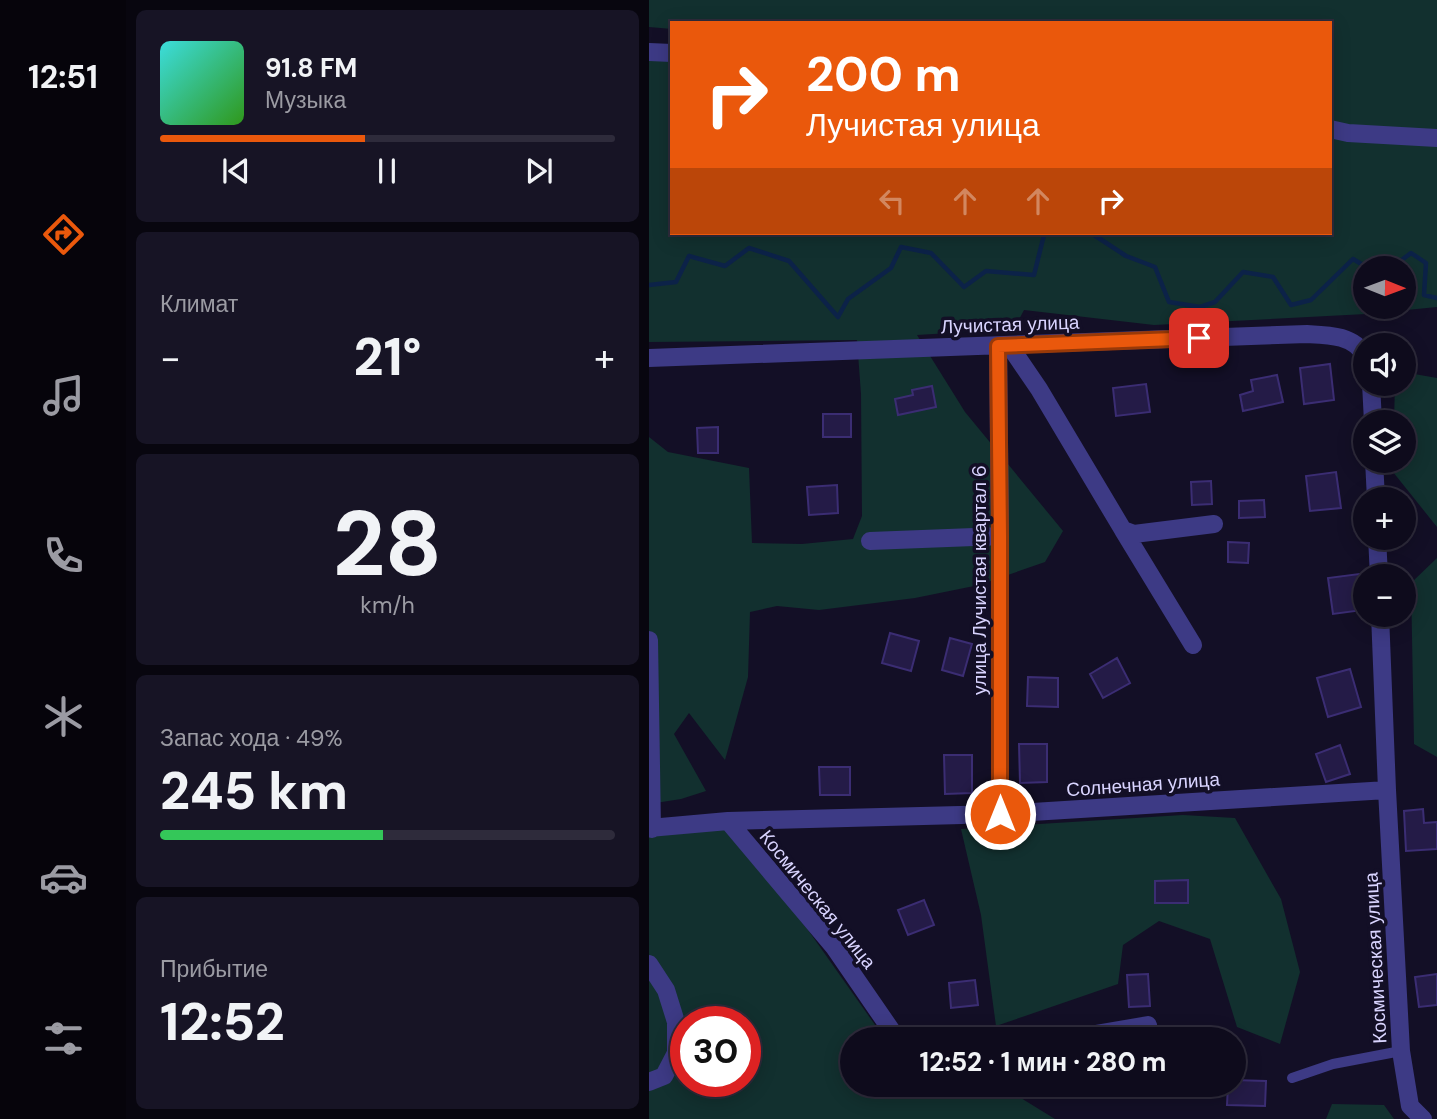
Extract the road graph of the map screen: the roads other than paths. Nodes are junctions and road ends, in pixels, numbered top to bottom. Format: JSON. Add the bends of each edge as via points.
{"nodes":[{"id":1,"x":649,"y":52,"type":"edge"},
{"id":2,"x":670,"y":53,"type":"edge"},
{"id":3,"x":1332,"y":129,"type":"edge"},
{"id":4,"x":1437,"y":138,"type":"edge"},
{"id":5,"x":1353,"y":344,"type":"edge"},
{"id":6,"x":1003,"y":346,"type":"junction"},
{"id":7,"x":649,"y":358,"type":"edge"},
{"id":8,"x":1214,"y":524,"type":"dead end"},
{"id":9,"x":1123,"y":530,"type":"junction"},
{"id":10,"x":1000,"y":536,"type":"junction"},
{"id":11,"x":870,"y":541,"type":"dead end"},
{"id":12,"x":1381,"y":627,"type":"edge"},
{"id":13,"x":649,"y":640,"type":"edge"},
{"id":14,"x":1193,"y":645,"type":"dead end"},
{"id":15,"x":1387,"y":790,"type":"junction"},
{"id":16,"x":1000,"y":814,"type":"junction"},
{"id":17,"x":728,"y":821,"type":"junction"},
{"id":18,"x":650,"y":829,"type":"edge"},
{"id":19,"x":649,"y":964,"type":"edge"},
{"id":20,"x":1148,"y":1025,"type":"dead end"},
{"id":21,"x":889,"y":1027,"type":"edge"},
{"id":22,"x":1136,"y":1027,"type":"edge"},
{"id":23,"x":1401,"y":1051,"type":"junction"},
{"id":24,"x":1292,"y":1078,"type":"dead end"},
{"id":25,"x":649,"y":1082,"type":"edge"},
{"id":26,"x":1423,"y":1119,"type":"edge"}],
"edges":[{"from":1,"to":2,"type":"street"},
{"from":3,"to":4,"type":"street"},
{"from":5,"to":6,"type":"street","name":"Лучистая улица","via":[[1330,335],[1307,334]]},
{"from":6,"to":7,"type":"street","name":"Лучистая улица"},
{"from":6,"to":9,"type":"street","via":[[1039,389]]},
{"from":6,"to":10,"type":"street","name":"улица Лучистая квартал 6"},
{"from":8,"to":9,"type":"street","via":[[1134,534]]},
{"from":9,"to":14,"type":"street"},
{"from":10,"to":11,"type":"street"},
{"from":10,"to":16,"type":"street","name":"улица Лучистая квартал 6"},
{"from":12,"to":15,"type":"street"},
{"from":13,"to":18,"type":"street"},
{"from":15,"to":16,"type":"street","name":"Солнечная улица"},
{"from":15,"to":23,"type":"street","name":"Космическая улица"},
{"from":16,"to":17,"type":"street","name":"Солнечная улица"},
{"from":17,"to":18,"type":"street","name":"Солнечная улица"},
{"from":17,"to":21,"type":"street","name":"Космическая улица","via":[[834,947]]},
{"from":19,"to":25,"type":"street","via":[[673,1011],[676,1053],[664,1076]]},
{"from":20,"to":22,"type":"street"},
{"from":23,"to":24,"type":"lane","via":[[1333,1064]]},
{"from":23,"to":26,"type":"street","name":"Космическая улица","via":[[1410,1105]]}]}
